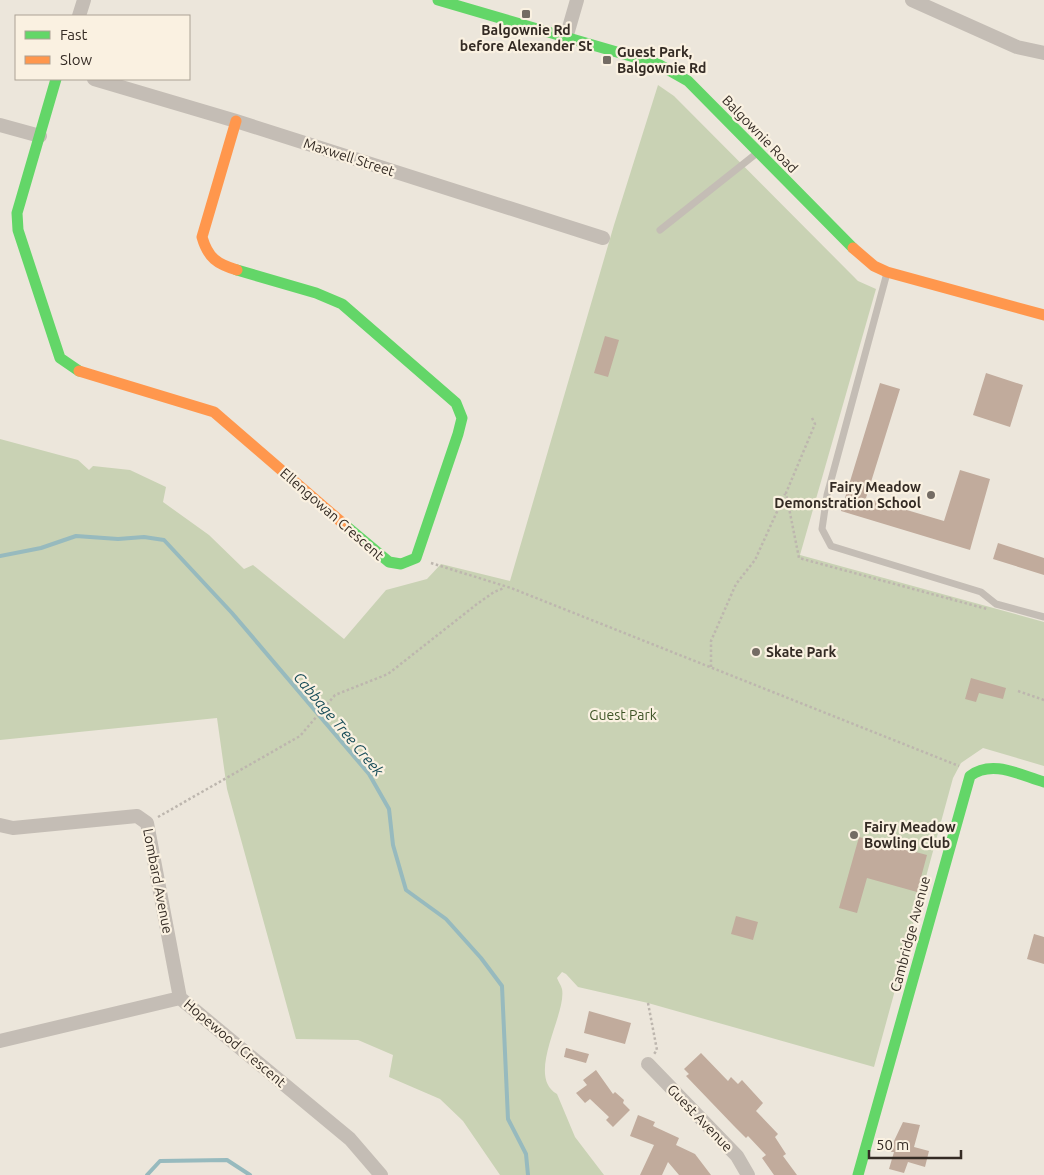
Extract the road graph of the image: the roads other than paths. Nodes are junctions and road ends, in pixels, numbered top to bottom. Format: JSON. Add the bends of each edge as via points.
{"nodes":[{"id":1,"x":84,"y":0,"type":"edge"},
{"id":2,"x":438,"y":0,"type":"edge"},
{"id":3,"x":577,"y":0,"type":"edge"},
{"id":4,"x":912,"y":0,"type":"edge"},
{"id":5,"x":79,"y":15,"type":"edge"},
{"id":6,"x":566,"y":38,"type":"junction"},
{"id":7,"x":1044,"y":53,"type":"edge"},
{"id":8,"x":56,"y":80,"type":"edge"},
{"id":9,"x":97,"y":80,"type":"edge"},
{"id":10,"x":236,"y":121,"type":"junction"},
{"id":11,"x":0,"y":126,"type":"edge"},
{"id":12,"x":40,"y":136,"type":"junction"},
{"id":13,"x":758,"y":153,"type":"junction"},
{"id":14,"x":660,"y":230,"type":"dead end"},
{"id":15,"x":603,"y":238,"type":"dead end"},
{"id":16,"x":887,"y":272,"type":"junction"},
{"id":17,"x":1044,"y":315,"type":"edge"},
{"id":18,"x":1044,"y":617,"type":"edge"},
{"id":19,"x":1044,"y":782,"type":"edge"},
{"id":20,"x":0,"y":825,"type":"edge"},
{"id":21,"x":180,"y":998,"type":"junction"},
{"id":22,"x":0,"y":1041,"type":"edge"},
{"id":23,"x":648,"y":1064,"type":"road end"},
{"id":24,"x":381,"y":1175,"type":"edge"},
{"id":25,"x":748,"y":1175,"type":"edge"},
{"id":26,"x":858,"y":1175,"type":"edge"}],
"edges":[{"from":1,"to":5,"type":"street"},
{"from":2,"to":6,"type":"street","name":"Balgownie Road"},
{"from":3,"to":6,"type":"street"},
{"from":4,"to":7,"type":"street","via":[[1017,47]]},
{"from":6,"to":13,"type":"street","name":"Balgownie Road","via":[[658,64],[675,72],[688,81]]},
{"from":8,"to":12,"type":"street","name":"Ellengowan Crescent"},
{"from":9,"to":10,"type":"street","name":"Maxwell Street"},
{"from":10,"to":12,"type":"street","name":"Ellengowan Crescent","via":[[202,237],[206,252],[218,264],[342,304],[456,403],[462,418],[416,558],[404,564],[394,565],[385,559],[214,412],[74,370],[60,358],[18,230],[17,213]]},
{"from":10,"to":15,"type":"street","name":"Maxwell Street"},
{"from":11,"to":12,"type":"street"},
{"from":13,"to":14,"type":"lane"},
{"from":13,"to":16,"type":"street","name":"Balgownie Road","via":[[857,252]]},
{"from":16,"to":17,"type":"street","name":"Balgownie Road"},
{"from":16,"to":18,"type":"lane","via":[[827,495],[822,529],[831,546],[981,592],[996,604]]},
{"from":19,"to":26,"type":"street","name":"Cambridge Avenue","via":[[986,768],[970,776]]},
{"from":20,"to":21,"type":"street","name":"Lombard Avenue","via":[[13,828],[137,816],[148,823]]},
{"from":21,"to":22,"type":"street","name":"Hopewood Crescent"},
{"from":21,"to":24,"type":"street","name":"Hopewood Crescent","via":[[350,1139]]},
{"from":23,"to":25,"type":"street","name":"Guest Avenue","via":[[737,1156]]}]}
